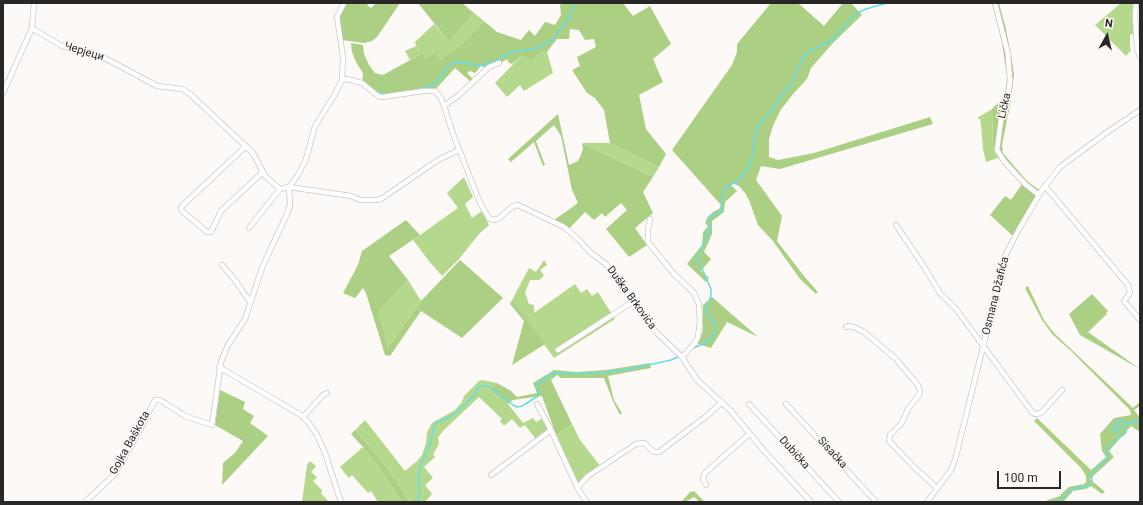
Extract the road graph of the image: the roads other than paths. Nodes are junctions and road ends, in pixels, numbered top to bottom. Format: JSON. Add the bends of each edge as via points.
{"nodes":[{"id":1,"x":34,"y":3,"type":"edge"},
{"id":2,"x":344,"y":3,"type":"edge"},
{"id":3,"x":995,"y":3,"type":"edge"},
{"id":4,"x":1136,"y":3,"type":"edge"},
{"id":5,"x":32,"y":28,"type":"junction"},
{"id":6,"x":1140,"y":56,"type":"edge"},
{"id":7,"x":499,"y":63,"type":"dead end"},
{"id":8,"x":342,"y":80,"type":"junction"},
{"id":9,"x":3,"y":93,"type":"edge"},
{"id":10,"x":444,"y":106,"type":"junction"},
{"id":11,"x":1140,"y":110,"type":"edge"},
{"id":12,"x":246,"y":146,"type":"junction"},
{"id":13,"x":459,"y":150,"type":"junction"},
{"id":14,"x":263,"y":172,"type":"junction"},
{"id":15,"x":1045,"y":186,"type":"junction"},
{"id":16,"x":289,"y":187,"type":"junction"},
{"id":17,"x":280,"y":188,"type":"junction"},
{"id":18,"x":1038,"y":195,"type":"junction"},
{"id":19,"x":650,"y":218,"type":"dead end"},
{"id":20,"x":896,"y":225,"type":"dead end"},
{"id":21,"x":249,"y":228,"type":"dead end"},
{"id":22,"x":222,"y":265,"type":"dead end"},
{"id":23,"x":634,"y":301,"type":"junction"},
{"id":24,"x":250,"y":302,"type":"junction"},
{"id":25,"x":1140,"y":320,"type":"edge"},
{"id":26,"x":846,"y":327,"type":"dead end"},
{"id":27,"x":983,"y":345,"type":"junction"},
{"id":28,"x":558,"y":350,"type":"dead end"},
{"id":29,"x":682,"y":357,"type":"junction"},
{"id":30,"x":219,"y":367,"type":"junction"},
{"id":31,"x":1062,"y":390,"type":"dead end"},
{"id":32,"x":327,"y":393,"type":"dead end"},
{"id":33,"x":722,"y":402,"type":"junction"},
{"id":34,"x":537,"y":404,"type":"dead end"},
{"id":35,"x":749,"y":404,"type":"dead end"},
{"id":36,"x":786,"y":404,"type":"dead end"},
{"id":37,"x":303,"y":417,"type":"junction"},
{"id":38,"x":551,"y":430,"type":"junction"},
{"id":39,"x":749,"y":434,"type":"junction"},
{"id":40,"x":491,"y":475,"type":"dead end"},
{"id":41,"x":706,"y":485,"type":"dead end"},
{"id":42,"x":578,"y":487,"type":"junction"},
{"id":43,"x":938,"y":488,"type":"junction"},
{"id":44,"x":85,"y":502,"type":"edge"},
{"id":45,"x":341,"y":502,"type":"edge"},
{"id":46,"x":587,"y":502,"type":"edge"},
{"id":47,"x":811,"y":502,"type":"edge"},
{"id":48,"x":839,"y":502,"type":"edge"},
{"id":49,"x":876,"y":502,"type":"edge"},
{"id":50,"x":927,"y":502,"type":"edge"}],
"edges":[{"from":1,"to":5,"type":"street"},
{"from":2,"to":8,"type":"street","via":[[337,17],[343,57]]},
{"from":3,"to":18,"type":"street","name":"Lička","via":[[1008,54],[1010,80],[997,150],[1004,161]]},
{"from":4,"to":6,"type":"street","via":[[1137,49]]},
{"from":5,"to":9,"type":"street"},
{"from":5,"to":12,"type":"street","name":"Черјеци","via":[[62,46],[101,56],[158,86],[182,89]]},
{"from":7,"to":10,"type":"street","via":[[489,67],[459,96]]},
{"from":8,"to":10,"type":"street","name":"Duška Brkovića","via":[[362,84],[382,97],[435,91]]},
{"from":8,"to":16,"type":"street","via":[[315,126],[306,159]]},
{"from":10,"to":13,"type":"street","name":"Duška Brkovića"},
{"from":11,"to":15,"type":"street","name":"Osmana Džafića","via":[[1068,160]]},
{"from":12,"to":14,"type":"street"},
{"from":12,"to":14,"type":"street","via":[[182,206],[182,211],[207,232],[211,232],[221,211]]},
{"from":13,"to":16,"type":"street","via":[[438,160],[377,200],[360,200],[351,196]]},
{"from":13,"to":23,"type":"street","name":"Duška Brkovića","via":[[481,205],[491,219],[498,219],[516,205],[564,227],[607,265]]},
{"from":14,"to":17,"type":"street"},
{"from":15,"to":18,"type":"street","name":"Osmana Džafića"},
{"from":15,"to":25,"type":"street","via":[[1128,286],[1130,293],[1124,301]]},
{"from":16,"to":17,"type":"street"},
{"from":16,"to":24,"type":"street","via":[[288,214],[262,268]]},
{"from":17,"to":21,"type":"street"},
{"from":18,"to":27,"type":"street","name":"Osmana Džafića","via":[[1006,254]]},
{"from":19,"to":29,"type":"street","via":[[648,242],[673,273],[694,293],[700,304],[698,336]]},
{"from":20,"to":27,"type":"street","via":[[940,293],[956,309]]},
{"from":22,"to":24,"type":"street"},
{"from":23,"to":28,"type":"street"},
{"from":23,"to":29,"type":"street","name":"Duška Brkovića","via":[[644,318]]},
{"from":24,"to":30,"type":"street","via":[[245,319],[228,345]]},
{"from":26,"to":43,"type":"street","via":[[854,327],[864,332],[895,358],[918,385],[919,395],[889,441]]},
{"from":27,"to":31,"type":"street","via":[[1034,414],[1041,413]]},
{"from":27,"to":43,"type":"street","name":"Osmana Džafića","via":[[951,470]]},
{"from":29,"to":33,"type":"street","name":"Duška Brkovića","via":[[697,380]]},
{"from":30,"to":37,"type":"street"},
{"from":30,"to":44,"type":"street","name":"Gojka Baškota","via":[[212,425],[185,416],[160,400],[155,400],[114,475]]},
{"from":32,"to":37,"type":"street"},
{"from":33,"to":39,"type":"street","name":"Duška Brkovića"},
{"from":33,"to":42,"type":"street","via":[[659,452],[654,452],[644,443],[636,444],[588,476]]},
{"from":34,"to":38,"type":"street"},
{"from":35,"to":48,"type":"street","name":"Dubička"},
{"from":36,"to":49,"type":"street","name":"Sisačka"},
{"from":37,"to":45,"type":"street","via":[[317,434]]},
{"from":38,"to":40,"type":"street"},
{"from":38,"to":42,"type":"street"},
{"from":39,"to":41,"type":"street","via":[[705,473],[703,480]]},
{"from":39,"to":47,"type":"street","name":"Duška Brkovića"},
{"from":42,"to":46,"type":"street"},
{"from":43,"to":50,"type":"street","name":"Osmana Džafića"}]}
